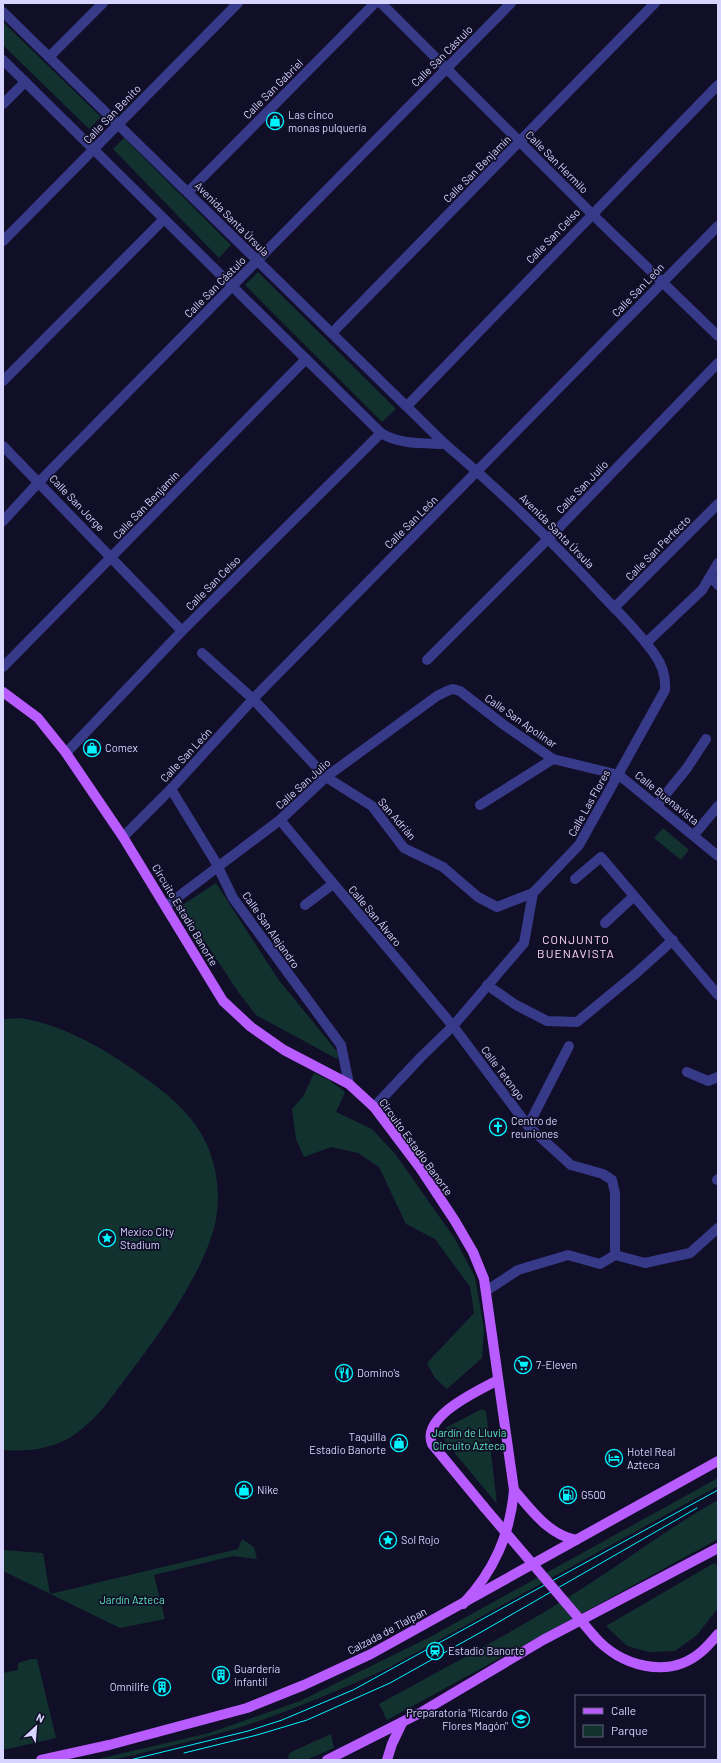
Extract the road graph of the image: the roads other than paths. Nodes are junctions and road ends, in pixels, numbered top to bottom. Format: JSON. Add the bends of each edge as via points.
{"nodes":[{"id":1,"x":103,"y":3,"type":"edge"},
{"id":2,"x":238,"y":3,"type":"edge"},
{"id":3,"x":375,"y":3,"type":"edge"},
{"id":4,"x":381,"y":3,"type":"edge"},
{"id":5,"x":511,"y":3,"type":"edge"},
{"id":6,"x":655,"y":3,"type":"edge"},
{"id":7,"x":3,"y":12,"type":"edge"},
{"id":8,"x":49,"y":57,"type":"junction"},
{"id":9,"x":3,"y":60,"type":"edge"},
{"id":10,"x":447,"y":68,"type":"junction"},
{"id":11,"x":25,"y":82,"type":"junction"},
{"id":12,"x":718,"y":85,"type":"edge"},
{"id":13,"x":3,"y":104,"type":"edge"},
{"id":14,"x":118,"y":125,"type":"junction"},
{"id":15,"x":521,"y":142,"type":"junction"},
{"id":16,"x":94,"y":150,"type":"junction"},
{"id":17,"x":188,"y":192,"type":"junction"},
{"id":18,"x":592,"y":214,"type":"junction"},
{"id":19,"x":164,"y":219,"type":"junction"},
{"id":20,"x":718,"y":226,"type":"edge"},
{"id":21,"x":3,"y":241,"type":"edge"},
{"id":22,"x":258,"y":261,"type":"junction"},
{"id":23,"x":662,"y":282,"type":"junction"},
{"id":24,"x":233,"y":286,"type":"junction"},
{"id":25,"x":332,"y":334,"type":"junction"},
{"id":26,"x":718,"y":336,"type":"edge"},
{"id":27,"x":306,"y":359,"type":"junction"},
{"id":28,"x":718,"y":363,"type":"edge"},
{"id":29,"x":3,"y":381,"type":"edge"},
{"id":30,"x":407,"y":406,"type":"junction"},
{"id":31,"x":381,"y":433,"type":"junction"},
{"id":32,"x":445,"y":444,"type":"junction"},
{"id":33,"x":3,"y":446,"type":"edge"},
{"id":34,"x":478,"y":471,"type":"junction"},
{"id":35,"x":39,"y":482,"type":"junction"},
{"id":36,"x":718,"y":504,"type":"edge"},
{"id":37,"x":3,"y":521,"type":"edge"},
{"id":38,"x":549,"y":538,"type":"junction"},
{"id":39,"x":112,"y":557,"type":"junction"},
{"id":40,"x":718,"y":563,"type":"edge"},
{"id":41,"x":710,"y":577,"type":"junction"},
{"id":42,"x":718,"y":585,"type":"edge"},
{"id":43,"x":614,"y":608,"type":"junction"},
{"id":44,"x":182,"y":631,"type":"junction"},
{"id":45,"x":646,"y":643,"type":"junction"},
{"id":46,"x":202,"y":653,"type":"dead end"},
{"id":47,"x":427,"y":660,"type":"dead end"},
{"id":48,"x":3,"y":667,"type":"edge"},
{"id":49,"x":3,"y":692,"type":"edge"},
{"id":50,"x":460,"y":692,"type":"joint"},
{"id":51,"x":253,"y":699,"type":"junction"},
{"id":52,"x":706,"y":739,"type":"dead end"},
{"id":53,"x":66,"y":753,"type":"junction"},
{"id":54,"x":553,"y":759,"type":"junction"},
{"id":55,"x":618,"y":775,"type":"junction"},
{"id":56,"x":326,"y":776,"type":"junction"},
{"id":57,"x":172,"y":789,"type":"junction"},
{"id":58,"x":480,"y":805,"type":"dead end"},
{"id":59,"x":657,"y":805,"type":"junction"},
{"id":60,"x":718,"y":806,"type":"edge"},
{"id":61,"x":280,"y":820,"type":"junction"},
{"id":62,"x":694,"y":835,"type":"junction"},
{"id":63,"x":123,"y":837,"type":"junction"},
{"id":64,"x":718,"y":856,"type":"edge"},
{"id":65,"x":218,"y":868,"type":"junction"},
{"id":66,"x":576,"y":879,"type":"dead end"},
{"id":67,"x":333,"y":884,"type":"junction"},
{"id":68,"x":534,"y":893,"type":"junction"},
{"id":69,"x":634,"y":896,"type":"junction"},
{"id":70,"x":166,"y":906,"type":"junction"},
{"id":71,"x":305,"y":906,"type":"dead end"},
{"id":72,"x":605,"y":922,"type":"dead end"},
{"id":73,"x":672,"y":940,"type":"junction"},
{"id":74,"x":488,"y":986,"type":"junction"},
{"id":75,"x":718,"y":995,"type":"edge"},
{"id":76,"x":453,"y":1026,"type":"junction"},
{"id":77,"x":569,"y":1046,"type":"dead end"},
{"id":78,"x":687,"y":1072,"type":"dead end"},
{"id":79,"x":718,"y":1077,"type":"edge"},
{"id":80,"x":349,"y":1084,"type":"junction"},
{"id":81,"x":374,"y":1107,"type":"junction"},
{"id":82,"x":528,"y":1126,"type":"junction"},
{"id":83,"x":718,"y":1228,"type":"edge"},
{"id":84,"x":615,"y":1255,"type":"junction"},
{"id":85,"x":486,"y":1291,"type":"junction"},
{"id":86,"x":498,"y":1380,"type":"junction"},
{"id":87,"x":718,"y":1461,"type":"edge"},
{"id":88,"x":514,"y":1490,"type":"junction"},
{"id":89,"x":576,"y":1540,"type":"junction"},
{"id":90,"x":716,"y":1551,"type":"edge"},
{"id":91,"x":463,"y":1604,"type":"junction"},
{"id":92,"x":718,"y":1634,"type":"edge"},
{"id":93,"x":402,"y":1723,"type":"junction"},
{"id":94,"x":41,"y":1760,"type":"edge"},
{"id":95,"x":327,"y":1760,"type":"edge"},
{"id":96,"x":387,"y":1760,"type":"edge"}],
"edges":[{"from":1,"to":8,"type":"street"},
{"from":2,"to":14,"type":"street","name":"Calle San Benito"},
{"from":3,"to":17,"type":"street","name":"Calle San Gabriel"},
{"from":4,"to":10,"type":"street","name":"Calle San Hermilo"},
{"from":5,"to":10,"type":"street","name":"Calle San Cástulo"},
{"from":6,"to":15,"type":"street","name":"Calle San Benjamín"},
{"from":7,"to":8,"type":"street","name":"Avenida Santa Úrsula"},
{"from":8,"to":14,"type":"street","name":"Avenida Santa Úrsula"},
{"from":9,"to":11,"type":"street"},
{"from":10,"to":15,"type":"street","name":"Calle San Hermilo"},
{"from":10,"to":22,"type":"street","name":"Calle San Cástulo"},
{"from":11,"to":13,"type":"street"},
{"from":11,"to":16,"type":"street"},
{"from":12,"to":18,"type":"street","name":"Calle San Celso"},
{"from":14,"to":16,"type":"street","name":"Calle San Benito"},
{"from":14,"to":17,"type":"street","name":"Avenida Santa Úrsula"},
{"from":15,"to":18,"type":"street","name":"Calle San Hermilo"},
{"from":15,"to":25,"type":"street","name":"Calle San Benjamín"},
{"from":16,"to":19,"type":"street"},
{"from":16,"to":21,"type":"street","name":"Calle San Benito"},
{"from":17,"to":22,"type":"street","name":"Avenida Santa Úrsula"},
{"from":18,"to":23,"type":"street","name":"Calle San Hermilo"},
{"from":18,"to":30,"type":"street","name":"Calle San Celso"},
{"from":19,"to":24,"type":"street"},
{"from":19,"to":29,"type":"street"},
{"from":20,"to":23,"type":"street","name":"Calle San León"},
{"from":22,"to":24,"type":"street","name":"Calle San Cástulo"},
{"from":22,"to":25,"type":"street","name":"Avenida Santa Úrsula"},
{"from":23,"to":26,"type":"street","name":"Calle San Hermilo"},
{"from":23,"to":34,"type":"street","name":"Calle San León"},
{"from":24,"to":27,"type":"street"},
{"from":24,"to":35,"type":"street","name":"Calle San Cástulo"},
{"from":25,"to":30,"type":"street","name":"Avenida Santa Úrsula"},
{"from":27,"to":31,"type":"street"},
{"from":27,"to":39,"type":"street","name":"Calle San Benjamín"},
{"from":28,"to":38,"type":"street","name":"Calle San Julio"},
{"from":30,"to":32,"type":"street","name":"Avenida Santa Úrsula"},
{"from":31,"to":32,"type":"street","via":[[405,442]]},
{"from":31,"to":44,"type":"street","name":"Calle San Celso"},
{"from":32,"to":34,"type":"street","name":"Avenida Santa Úrsula"},
{"from":33,"to":35,"type":"street","name":"Calle San Jorge"},
{"from":34,"to":38,"type":"street","name":"Avenida Santa Úrsula"},
{"from":34,"to":51,"type":"street","name":"Calle San León"},
{"from":35,"to":37,"type":"street","name":"Calle San Cástulo"},
{"from":35,"to":39,"type":"street","name":"Calle San Jorge"},
{"from":36,"to":43,"type":"street","name":"Calle San Perfecto"},
{"from":38,"to":43,"type":"street","name":"Avenida Santa Úrsula"},
{"from":38,"to":47,"type":"street","name":"Calle San Julio"},
{"from":39,"to":44,"type":"street","name":"Calle San Jorge"},
{"from":39,"to":48,"type":"street","name":"Calle San Benjamín"},
{"from":40,"to":41,"type":"street"},
{"from":41,"to":42,"type":"street"},
{"from":41,"to":45,"type":"street","via":[[702,590]]},
{"from":43,"to":45,"type":"street","name":"Avenida Santa Úrsula"},
{"from":44,"to":53,"type":"street","name":"Calle San Celso"},
{"from":45,"to":55,"type":"street","name":"Calle Las Flores","via":[[663,669],[666,679],[665,690]]},
{"from":46,"to":51,"type":"street"},
{"from":49,"to":53,"type":"main road","name":"Circuito Estadio Banorte","via":[[38,718]]},
{"from":50,"to":54,"type":"street","name":"Calle San Apolinar"},
{"from":50,"to":56,"type":"street","name":"Calle San Julio","via":[[447,691],[437,696]]},
{"from":51,"to":56,"type":"street"},
{"from":51,"to":57,"type":"street","name":"Calle San León"},
{"from":52,"to":59,"type":"street","via":[[687,768]]},
{"from":53,"to":63,"type":"main road","name":"Circuito Estadio Banorte"},
{"from":54,"to":55,"type":"street","name":"Calle San Apolinar"},
{"from":54,"to":58,"type":"street"},
{"from":55,"to":59,"type":"street","name":"Calle Buenavista"},
{"from":55,"to":68,"type":"street","name":"Calle Las Flores","via":[[579,845]]},
{"from":56,"to":61,"type":"street","name":"Calle San Julio"},
{"from":56,"to":68,"type":"street","name":"San Adrián","via":[[372,806],[404,848],[443,867],[478,898],[497,907]]},
{"from":57,"to":63,"type":"street","name":"Calle San León"},
{"from":57,"to":65,"type":"street","name":"Calle San Alejandro"},
{"from":59,"to":62,"type":"street","name":"Calle Buenavista"},
{"from":60,"to":62,"type":"street"},
{"from":61,"to":65,"type":"street","name":"Calle San Julio"},
{"from":61,"to":67,"type":"street","name":"Calle San Álvaro"},
{"from":62,"to":64,"type":"street","name":"Calle Buenavista"},
{"from":63,"to":70,"type":"main road","name":"Circuito Estadio Banorte"},
{"from":65,"to":70,"type":"street","name":"Calle San Julio"},
{"from":65,"to":80,"type":"street","name":"Calle San Alejandro","via":[[233,898],[340,1045]]},
{"from":66,"to":69,"type":"street","via":[[601,857]]},
{"from":67,"to":71,"type":"street"},
{"from":67,"to":76,"type":"street","name":"Calle San Álvaro"},
{"from":68,"to":74,"type":"street","via":[[524,943]]},
{"from":69,"to":72,"type":"street"},
{"from":69,"to":73,"type":"street"},
{"from":70,"to":80,"type":"main road","name":"Circuito Estadio Banorte","via":[[223,1001],[251,1027],[284,1050]]},
{"from":73,"to":74,"type":"street","via":[[577,1022],[547,1021],[516,1005]]},
{"from":73,"to":75,"type":"street"},
{"from":74,"to":76,"type":"street"},
{"from":76,"to":81,"type":"street"},
{"from":76,"to":82,"type":"street","name":"Calle Tetongo"},
{"from":77,"to":82,"type":"street"},
{"from":78,"to":79,"type":"street","via":[[708,1081]]},
{"from":80,"to":81,"type":"main road","name":"Circuito Estadio Banorte"},
{"from":81,"to":85,"type":"main road","name":"Circuito Estadio Banorte","via":[[420,1168],[464,1236],[480,1269]]},
{"from":82,"to":84,"type":"street","name":"Calle Tetongo","via":[[571,1165],[603,1174],[612,1180],[615,1193]]},
{"from":83,"to":84,"type":"street","via":[[690,1253],[645,1263]]},
{"from":84,"to":85,"type":"street","via":[[600,1264],[568,1255],[518,1270]]},
{"from":85,"to":86,"type":"main road","name":"Circuito Estadio Banorte"},
{"from":86,"to":88,"type":"main road","name":"Circuito Estadio Banorte"},
{"from":86,"to":92,"type":"main road","bridge":true,"via":[[436,1420],[429,1437],[432,1444],[594,1636],[620,1658],[652,1667],[670,1666],[686,1661],[701,1652]]},
{"from":87,"to":89,"type":"main road","name":"Calzada de Tlalpan"},
{"from":88,"to":89,"type":"main road","via":[[550,1529]]},
{"from":88,"to":91,"type":"main road","name":"Circuito Estadio Banorte","via":[[510,1520],[500,1550],[488,1574]]},
{"from":89,"to":91,"type":"main road","name":"Calzada de Tlalpan"},
{"from":90,"to":93,"type":"main road","via":[[543,1640]]},
{"from":91,"to":94,"type":"main road","name":"Calzada de Tlalpan","via":[[371,1654],[247,1708],[109,1745]]},
{"from":93,"to":95,"type":"main road"},
{"from":93,"to":96,"type":"main road"}]}
